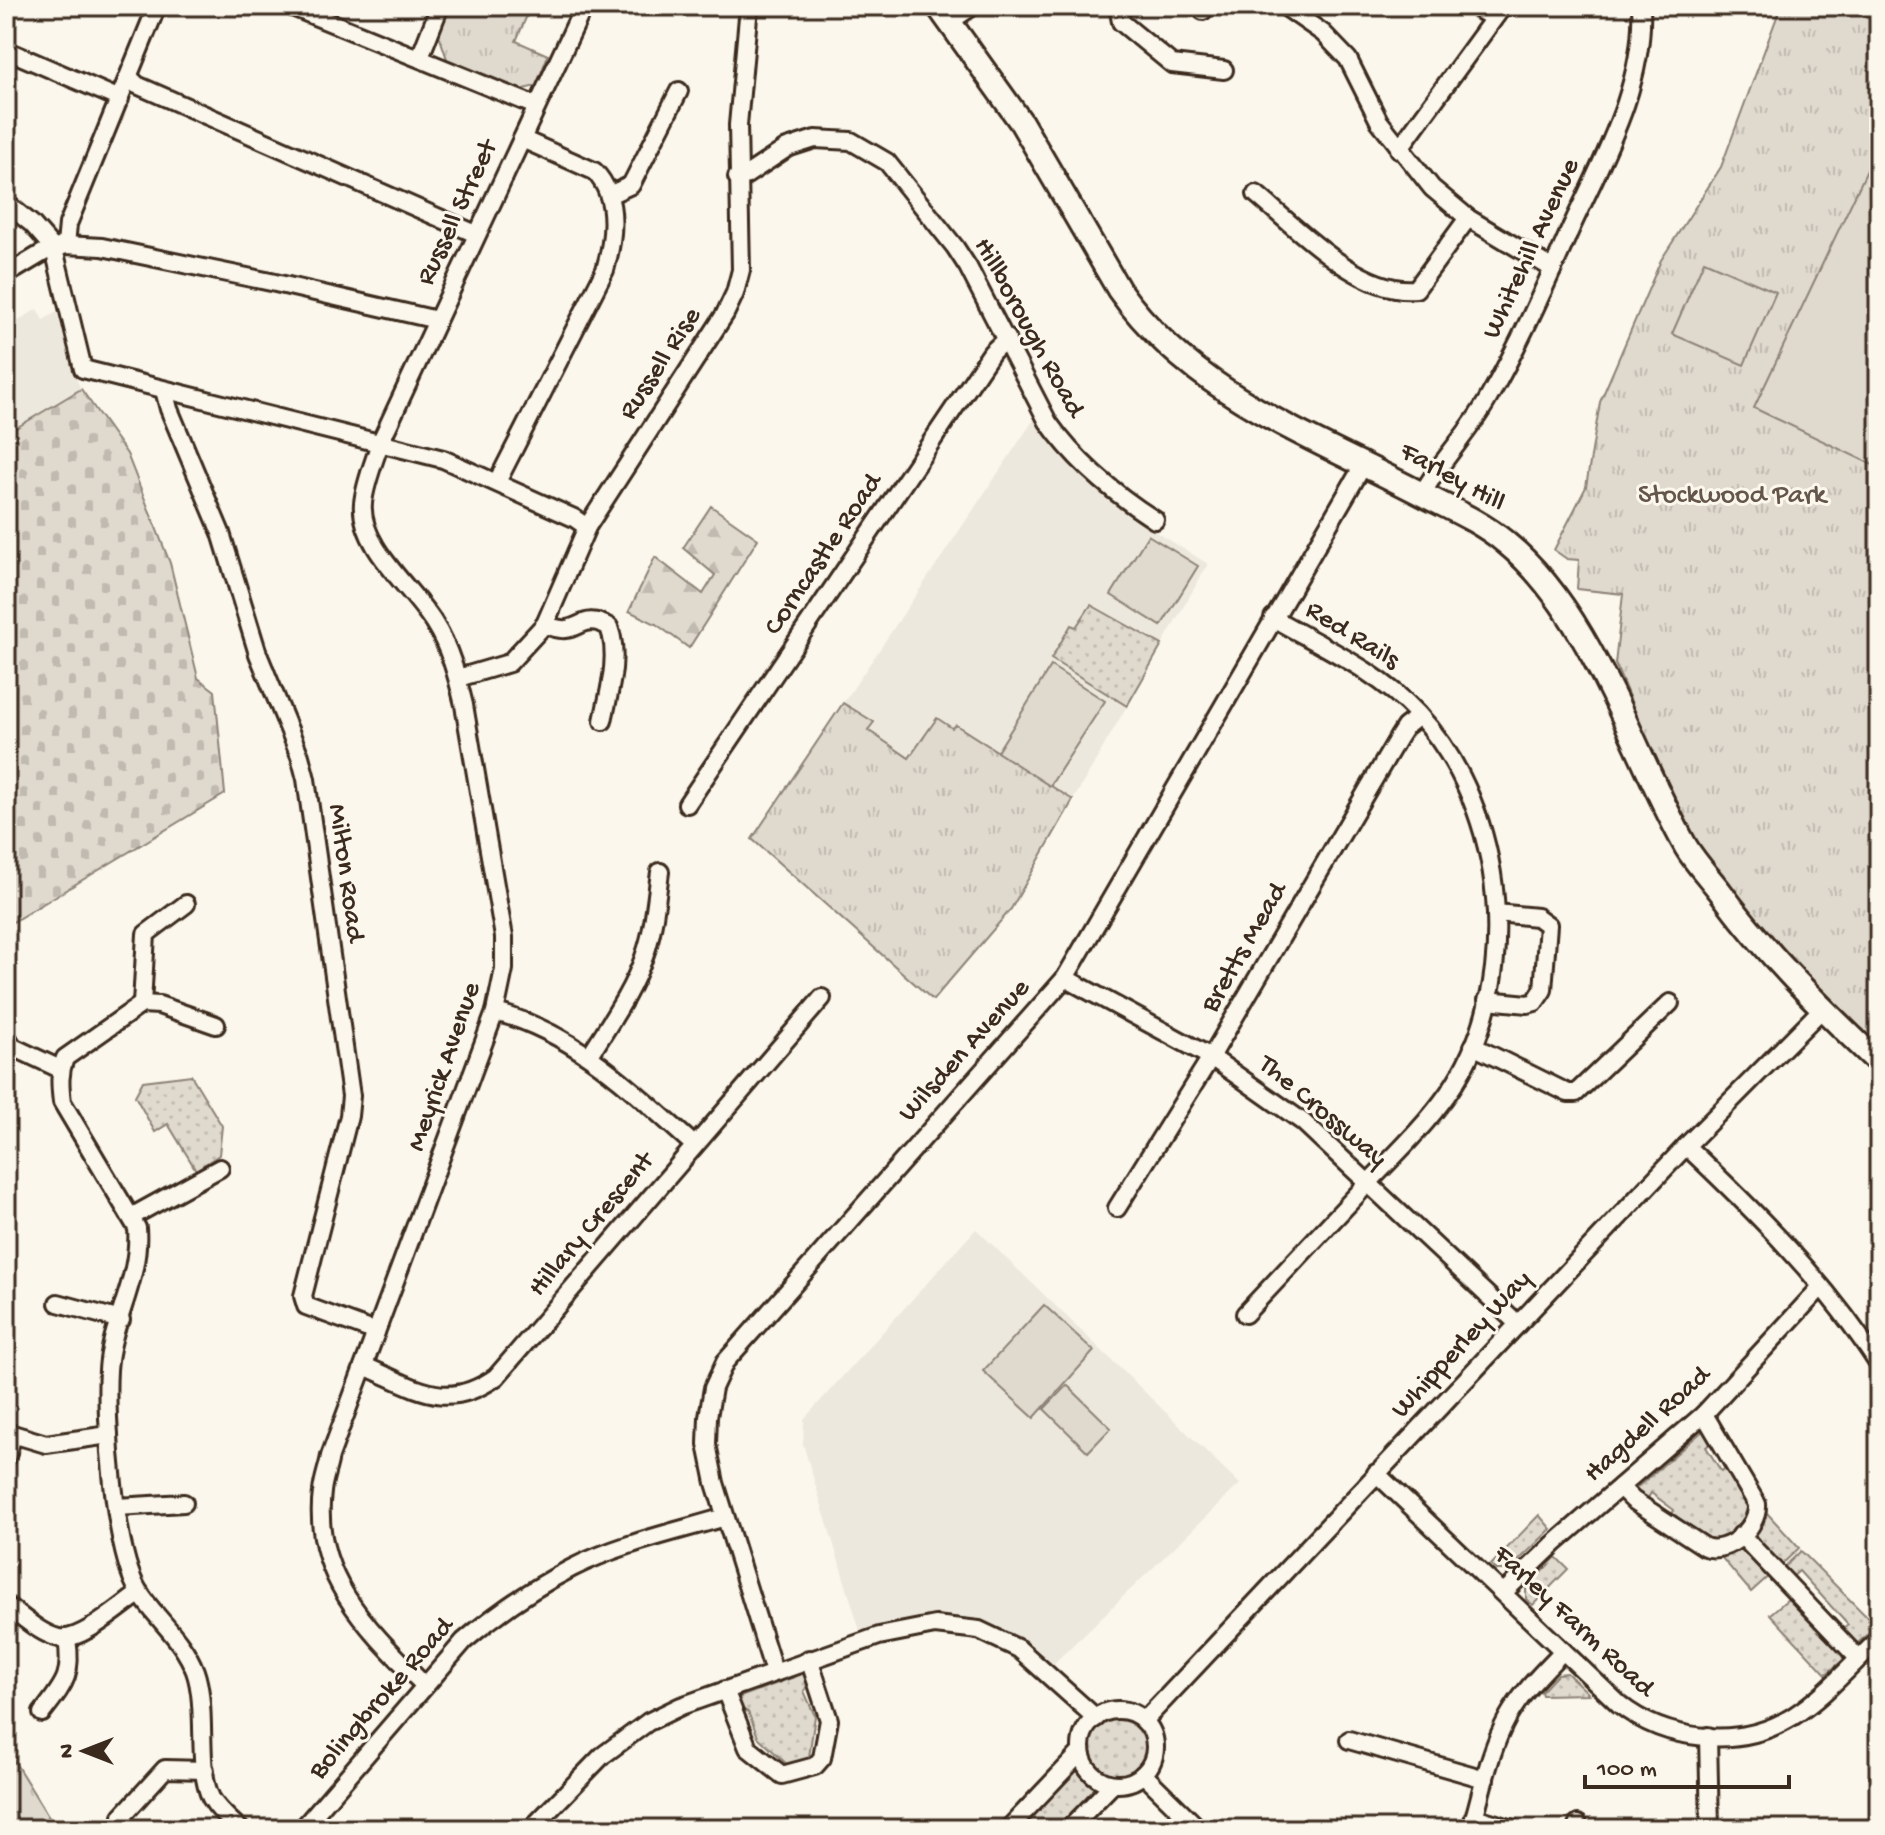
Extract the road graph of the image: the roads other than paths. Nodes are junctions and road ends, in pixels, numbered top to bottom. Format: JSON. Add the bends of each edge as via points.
{"nodes":[{"id":1,"x":157,"y":6,"type":"edge"},
{"id":2,"x":290,"y":6,"type":"edge"},
{"id":3,"x":440,"y":6,"type":"edge"},
{"id":4,"x":584,"y":6,"type":"edge"},
{"id":5,"x":749,"y":6,"type":"edge"},
{"id":6,"x":973,"y":6,"type":"edge"},
{"id":7,"x":1118,"y":6,"type":"edge"},
{"id":8,"x":1284,"y":6,"type":"edge"},
{"id":9,"x":1473,"y":6,"type":"edge"},
{"id":10,"x":1641,"y":6,"type":"edge"},
{"id":11,"x":1498,"y":12,"type":"edge"},
{"id":12,"x":944,"y":14,"type":"edge"},
{"id":13,"x":6,"y":50,"type":"edge"},
{"id":14,"x":422,"y":58,"type":"junction"},
{"id":15,"x":1224,"y":70,"type":"dead end"},
{"id":16,"x":129,"y":77,"type":"junction"},
{"id":17,"x":679,"y":91,"type":"dead end"},
{"id":18,"x":120,"y":99,"type":"junction"},
{"id":19,"x":536,"y":106,"type":"junction"},
{"id":20,"x":522,"y":139,"type":"junction"},
{"id":21,"x":1399,"y":149,"type":"junction"},
{"id":22,"x":737,"y":177,"type":"junction"},
{"id":23,"x":1256,"y":194,"type":"dead end"},
{"id":24,"x":609,"y":195,"type":"junction"},
{"id":25,"x":6,"y":203,"type":"edge"},
{"id":26,"x":1468,"y":218,"type":"junction"},
{"id":27,"x":476,"y":234,"type":"junction"},
{"id":28,"x":60,"y":247,"type":"junction"},
{"id":29,"x":1553,"y":269,"type":"junction"},
{"id":30,"x":6,"y":275,"type":"edge"},
{"id":31,"x":437,"y":320,"type":"junction"},
{"id":32,"x":1007,"y":338,"type":"junction"},
{"id":33,"x":164,"y":390,"type":"junction"},
{"id":34,"x":380,"y":443,"type":"junction"},
{"id":35,"x":1364,"y":464,"type":"junction"},
{"id":36,"x":497,"y":482,"type":"junction"},
{"id":37,"x":1422,"y":494,"type":"junction"},
{"id":38,"x":1155,"y":520,"type":"dead end"},
{"id":39,"x":587,"y":527,"type":"junction"},
{"id":40,"x":1273,"y":618,"type":"junction"},
{"id":41,"x":545,"y":624,"type":"junction"},
{"id":42,"x":458,"y":678,"type":"junction"},
{"id":43,"x":1419,"y":716,"type":"junction"},
{"id":44,"x":603,"y":721,"type":"dead end"},
{"id":45,"x":687,"y":804,"type":"dead end"},
{"id":46,"x":660,"y":872,"type":"dead end"},
{"id":47,"x":186,"y":904,"type":"dead end"},
{"id":48,"x":1496,"y":913,"type":"junction"},
{"id":49,"x":1065,"y":978,"type":"junction"},
{"id":50,"x":822,"y":998,"type":"dead end"},
{"id":51,"x":1487,"y":1000,"type":"junction"},
{"id":52,"x":1670,"y":1003,"type":"dead end"},
{"id":53,"x":142,"y":1004,"type":"junction"},
{"id":54,"x":1823,"y":1008,"type":"junction"},
{"id":55,"x":495,"y":1012,"type":"junction"},
{"id":56,"x":216,"y":1025,"type":"dead end"},
{"id":57,"x":6,"y":1036,"type":"edge"},
{"id":58,"x":1473,"y":1046,"type":"junction"},
{"id":59,"x":590,"y":1055,"type":"junction"},
{"id":60,"x":1211,"y":1057,"type":"junction"},
{"id":61,"x":1879,"y":1063,"type":"edge"},
{"id":62,"x":60,"y":1069,"type":"junction"},
{"id":63,"x":694,"y":1145,"type":"junction"},
{"id":64,"x":1686,"y":1146,"type":"junction"},
{"id":65,"x":220,"y":1168,"type":"dead end"},
{"id":66,"x":1369,"y":1183,"type":"junction"},
{"id":67,"x":1117,"y":1208,"type":"dead end"},
{"id":68,"x":131,"y":1217,"type":"junction"},
{"id":69,"x":1821,"y":1287,"type":"junction"},
{"id":70,"x":58,"y":1303,"type":"dead end"},
{"id":71,"x":1245,"y":1314,"type":"dead end"},
{"id":72,"x":121,"y":1320,"type":"junction"},
{"id":73,"x":1518,"y":1324,"type":"junction"},
{"id":74,"x":376,"y":1332,"type":"junction"},
{"id":75,"x":1879,"y":1365,"type":"edge"},
{"id":76,"x":364,"y":1366,"type":"junction"},
{"id":77,"x":1704,"y":1414,"type":"junction"},
{"id":78,"x":9,"y":1434,"type":"edge"},
{"id":79,"x":109,"y":1435,"type":"junction"},
{"id":80,"x":6,"y":1459,"type":"edge"},
{"id":81,"x":1376,"y":1473,"type":"junction"},
{"id":82,"x":1620,"y":1487,"type":"junction"},
{"id":83,"x":184,"y":1503,"type":"dead end"},
{"id":84,"x":117,"y":1507,"type":"junction"},
{"id":85,"x":725,"y":1517,"type":"junction"},
{"id":86,"x":1741,"y":1535,"type":"junction"},
{"id":87,"x":140,"y":1593,"type":"junction"},
{"id":88,"x":1503,"y":1593,"type":"junction"},
{"id":89,"x":6,"y":1605,"type":"edge"},
{"id":90,"x":67,"y":1639,"type":"junction"},
{"id":91,"x":1879,"y":1639,"type":"edge"},
{"id":92,"x":1563,"y":1651,"type":"junction"},
{"id":93,"x":1858,"y":1658,"type":"junction"},
{"id":94,"x":809,"y":1659,"type":"junction"},
{"id":95,"x":774,"y":1672,"type":"junction"},
{"id":96,"x":425,"y":1686,"type":"junction"},
{"id":97,"x":725,"y":1690,"type":"junction"},
{"id":98,"x":42,"y":1713,"type":"dead end"},
{"id":99,"x":1096,"y":1718,"type":"junction"},
{"id":100,"x":1144,"y":1721,"type":"junction"},
{"id":101,"x":1708,"y":1736,"type":"junction"},
{"id":102,"x":1349,"y":1740,"type":"dead end"},
{"id":103,"x":1081,"y":1752,"type":"junction"},
{"id":104,"x":205,"y":1770,"type":"junction"},
{"id":105,"x":1143,"y":1774,"type":"junction"},
{"id":106,"x":1485,"y":1779,"type":"junction"},
{"id":107,"x":1113,"y":1784,"type":"junction"},
{"id":108,"x":122,"y":1816,"type":"dead end"},
{"id":109,"x":1473,"y":1823,"type":"edge"},
{"id":110,"x":240,"y":1829,"type":"edge"},
{"id":111,"x":302,"y":1829,"type":"edge"},
{"id":112,"x":531,"y":1829,"type":"edge"},
{"id":113,"x":1008,"y":1829,"type":"edge"},
{"id":114,"x":1069,"y":1829,"type":"edge"},
{"id":115,"x":1199,"y":1829,"type":"edge"},
{"id":116,"x":1513,"y":1829,"type":"edge"},
{"id":117,"x":1710,"y":1829,"type":"edge"}],
"edges":[{"from":1,"to":16,"type":"street"},
{"from":2,"to":14,"type":"street"},
{"from":3,"to":14,"type":"street"},
{"from":4,"to":19,"type":"street","name":"Russell Street"},
{"from":5,"to":22,"type":"street","name":"Russell Rise"},
{"from":6,"to":12,"type":"street"},
{"from":7,"to":15,"type":"street","via":[[1121,22],[1172,64]]},
{"from":8,"to":21,"type":"street","via":[[1323,33],[1348,59]]},
{"from":9,"to":11,"type":"street"},
{"from":10,"to":29,"type":"street","name":"Whitehill Avenue","via":[[1642,32],[1626,106]]},
{"from":11,"to":21,"type":"street"},
{"from":12,"to":35,"type":"main road","name":"Farley Hill","via":[[1021,122],[1134,312],[1206,377],[1277,422]]},
{"from":13,"to":18,"type":"street"},
{"from":14,"to":19,"type":"street"},
{"from":16,"to":18,"type":"street"},
{"from":16,"to":27,"type":"street"},
{"from":17,"to":24,"type":"street","via":[[631,185]]},
{"from":18,"to":28,"type":"street"},
{"from":19,"to":20,"type":"street","name":"Russell Street"},
{"from":20,"to":24,"type":"street","via":[[594,171]]},
{"from":20,"to":27,"type":"street","name":"Russell Street"},
{"from":21,"to":26,"type":"street","via":[[1432,188]]},
{"from":22,"to":32,"type":"street","name":"Hillborough Road","via":[[787,148],[815,139],[851,141],[887,162],[955,247]]},
{"from":22,"to":39,"type":"street","name":"Russell Rise","via":[[741,270],[735,293]]},
{"from":23,"to":26,"type":"street","via":[[1349,271],[1400,291],[1416,289]]},
{"from":24,"to":36,"type":"street","via":[[613,216],[605,270]]},
{"from":25,"to":28,"type":"street"},
{"from":26,"to":29,"type":"street"},
{"from":27,"to":31,"type":"street","name":"Russell Street"},
{"from":28,"to":30,"type":"street"},
{"from":28,"to":31,"type":"street","via":[[102,247]]},
{"from":28,"to":33,"type":"street","via":[[83,369]]},
{"from":29,"to":37,"type":"street","name":"Whitehill Avenue","via":[[1487,403]]},
{"from":31,"to":34,"type":"street","name":"Russell Street"},
{"from":32,"to":38,"type":"street","name":"Hillborough Road","via":[[1048,422],[1078,459]]},
{"from":32,"to":45,"type":"street","name":"Corncastle Road","via":[[992,352]]},
{"from":33,"to":34,"type":"street"},
{"from":33,"to":74,"type":"street","name":"Milton Road","via":[[221,533],[258,654],[306,779],[351,1096],[303,1296],[306,1306]]},
{"from":34,"to":36,"type":"street","via":[[443,459]]},
{"from":34,"to":42,"type":"street","name":"Meyrick Avenue","via":[[363,503],[366,526],[375,546],[434,622]]},
{"from":35,"to":37,"type":"main road","name":"Farley Hill"},
{"from":35,"to":40,"type":"street","name":"Wilsden Avenue"},
{"from":36,"to":39,"type":"street"},
{"from":37,"to":54,"type":"main road","name":"Farley Hill","via":[[1504,541],[1546,583],[1580,632],[1687,849],[1748,929]]},
{"from":39,"to":41,"type":"street","name":"Russell Rise"},
{"from":40,"to":43,"type":"street","name":"Red Rails","via":[[1360,666]]},
{"from":40,"to":49,"type":"street","name":"Wilsden Avenue"},
{"from":41,"to":42,"type":"street","name":"Russell Rise","via":[[509,663]]},
{"from":41,"to":44,"type":"street","via":[[559,631],[588,621],[609,627],[612,680]]},
{"from":42,"to":55,"type":"street","name":"Meyrick Avenue","via":[[504,937]]},
{"from":43,"to":48,"type":"street","name":"Red Rails","via":[[1452,761],[1480,821]]},
{"from":43,"to":60,"type":"street","name":"Bretts Mead","via":[[1398,738]]},
{"from":46,"to":59,"type":"street","via":[[644,958]]},
{"from":47,"to":53,"type":"street","via":[[146,934]]},
{"from":48,"to":51,"type":"street","name":"Red Rails"},
{"from":48,"to":51,"type":"street","via":[[1537,917],[1548,925],[1545,975],[1535,1002]]},
{"from":49,"to":60,"type":"street","name":"The Crossway"},
{"from":49,"to":85,"type":"street","name":"Wilsden Avenue","via":[[725,1362],[713,1388],[707,1444]]},
{"from":50,"to":63,"type":"street","name":"Hillary Crescent"},
{"from":51,"to":58,"type":"street","name":"Red Rails"},
{"from":52,"to":58,"type":"street","via":[[1576,1093]]},
{"from":53,"to":56,"type":"street"},
{"from":53,"to":62,"type":"street","via":[[75,1049]]},
{"from":54,"to":61,"type":"main road","name":"Farley Hill"},
{"from":54,"to":64,"type":"street","name":"Whipperley Way"},
{"from":55,"to":59,"type":"street"},
{"from":55,"to":74,"type":"street","name":"Meyrick Avenue"},
{"from":57,"to":62,"type":"street","via":[[13,1047]]},
{"from":58,"to":66,"type":"street","name":"Red Rails","via":[[1450,1090]]},
{"from":59,"to":63,"type":"street"},
{"from":60,"to":66,"type":"street","name":"The Crossway","via":[[1303,1122]]},
{"from":60,"to":67,"type":"street","name":"Bretts Mead"},
{"from":62,"to":68,"type":"street","via":[[62,1102]]},
{"from":63,"to":76,"type":"street","name":"Hillary Crescent","via":[[496,1377],[477,1391],[432,1394]]},
{"from":64,"to":69,"type":"street"},
{"from":64,"to":73,"type":"street","name":"Whipperley Way"},
{"from":65,"to":68,"type":"street"},
{"from":66,"to":71,"type":"street","name":"Red Rails"},
{"from":66,"to":73,"type":"street","name":"The Crossway"},
{"from":68,"to":72,"type":"street","via":[[138,1245]]},
{"from":69,"to":75,"type":"street"},
{"from":69,"to":77,"type":"street","name":"Hagdell Road"},
{"from":70,"to":72,"type":"street"},
{"from":72,"to":79,"type":"street","via":[[109,1360]]},
{"from":73,"to":81,"type":"street","name":"Whipperley Way"},
{"from":74,"to":76,"type":"street","name":"Meyrick Avenue"},
{"from":76,"to":96,"type":"street","name":"Meyrick Avenue","via":[[322,1492],[325,1551],[369,1630]]},
{"from":77,"to":82,"type":"street","name":"Hagdell Road"},
{"from":77,"to":86,"type":"street","via":[[1757,1504],[1755,1519]]},
{"from":78,"to":79,"type":"street","via":[[46,1444]]},
{"from":78,"to":80,"type":"street"},
{"from":79,"to":84,"type":"street"},
{"from":81,"to":88,"type":"street","name":"Farley Farm Road"},
{"from":81,"to":100,"type":"street","name":"Whipperley Way"},
{"from":82,"to":86,"type":"street","via":[[1714,1551]]},
{"from":82,"to":88,"type":"street","name":"Hagdell Road"},
{"from":83,"to":84,"type":"street"},
{"from":84,"to":87,"type":"street","via":[[127,1563]]},
{"from":85,"to":95,"type":"street","name":"Wilsden Avenue"},
{"from":85,"to":96,"type":"street","name":"Bolingbroke Road","via":[[574,1566],[472,1634]]},
{"from":86,"to":93,"type":"street"},
{"from":87,"to":90,"type":"street"},
{"from":87,"to":104,"type":"street","via":[[179,1639],[196,1673]]},
{"from":88,"to":92,"type":"street","name":"Farley Farm Road"},
{"from":89,"to":90,"type":"street","via":[[45,1633]]},
{"from":90,"to":98,"type":"street","via":[[70,1666]]},
{"from":91,"to":93,"type":"street","name":"Farley Farm Road"},
{"from":92,"to":101,"type":"street","name":"Farley Farm Road","via":[[1635,1717],[1664,1730]]},
{"from":92,"to":106,"type":"street","via":[[1507,1719]]},
{"from":93,"to":101,"type":"street","name":"Farley Farm Road","via":[[1779,1724],[1751,1733]]},
{"from":94,"to":95,"type":"street"},
{"from":94,"to":97,"type":"street","via":[[829,1720],[822,1758],[815,1766],[782,1775],[748,1748]]},
{"from":94,"to":99,"type":"street","via":[[935,1625],[979,1630],[1019,1649]]},
{"from":95,"to":97,"type":"street"},
{"from":96,"to":111,"type":"street","name":"Bolingbroke Road"},
{"from":97,"to":112,"type":"street","via":[[648,1722],[602,1756]]},
{"from":99,"to":100,"type":"street","via":[[1125,1711]]},
{"from":99,"to":103,"type":"street","via":[[1084,1733]]},
{"from":100,"to":105,"type":"street","via":[[1151,1730],[1154,1754]]},
{"from":101,"to":117,"type":"street"},
{"from":102,"to":106,"type":"street"},
{"from":103,"to":107,"type":"street","via":[[1092,1773]]},
{"from":103,"to":113,"type":"street"},
{"from":104,"to":108,"type":"street","via":[[165,1769]]},
{"from":104,"to":110,"type":"street","via":[[213,1801]]},
{"from":105,"to":107,"type":"street"},
{"from":105,"to":115,"type":"street"},
{"from":106,"to":109,"type":"street"},
{"from":107,"to":114,"type":"street"},
{"from":109,"to":116,"type":"street"}]}
